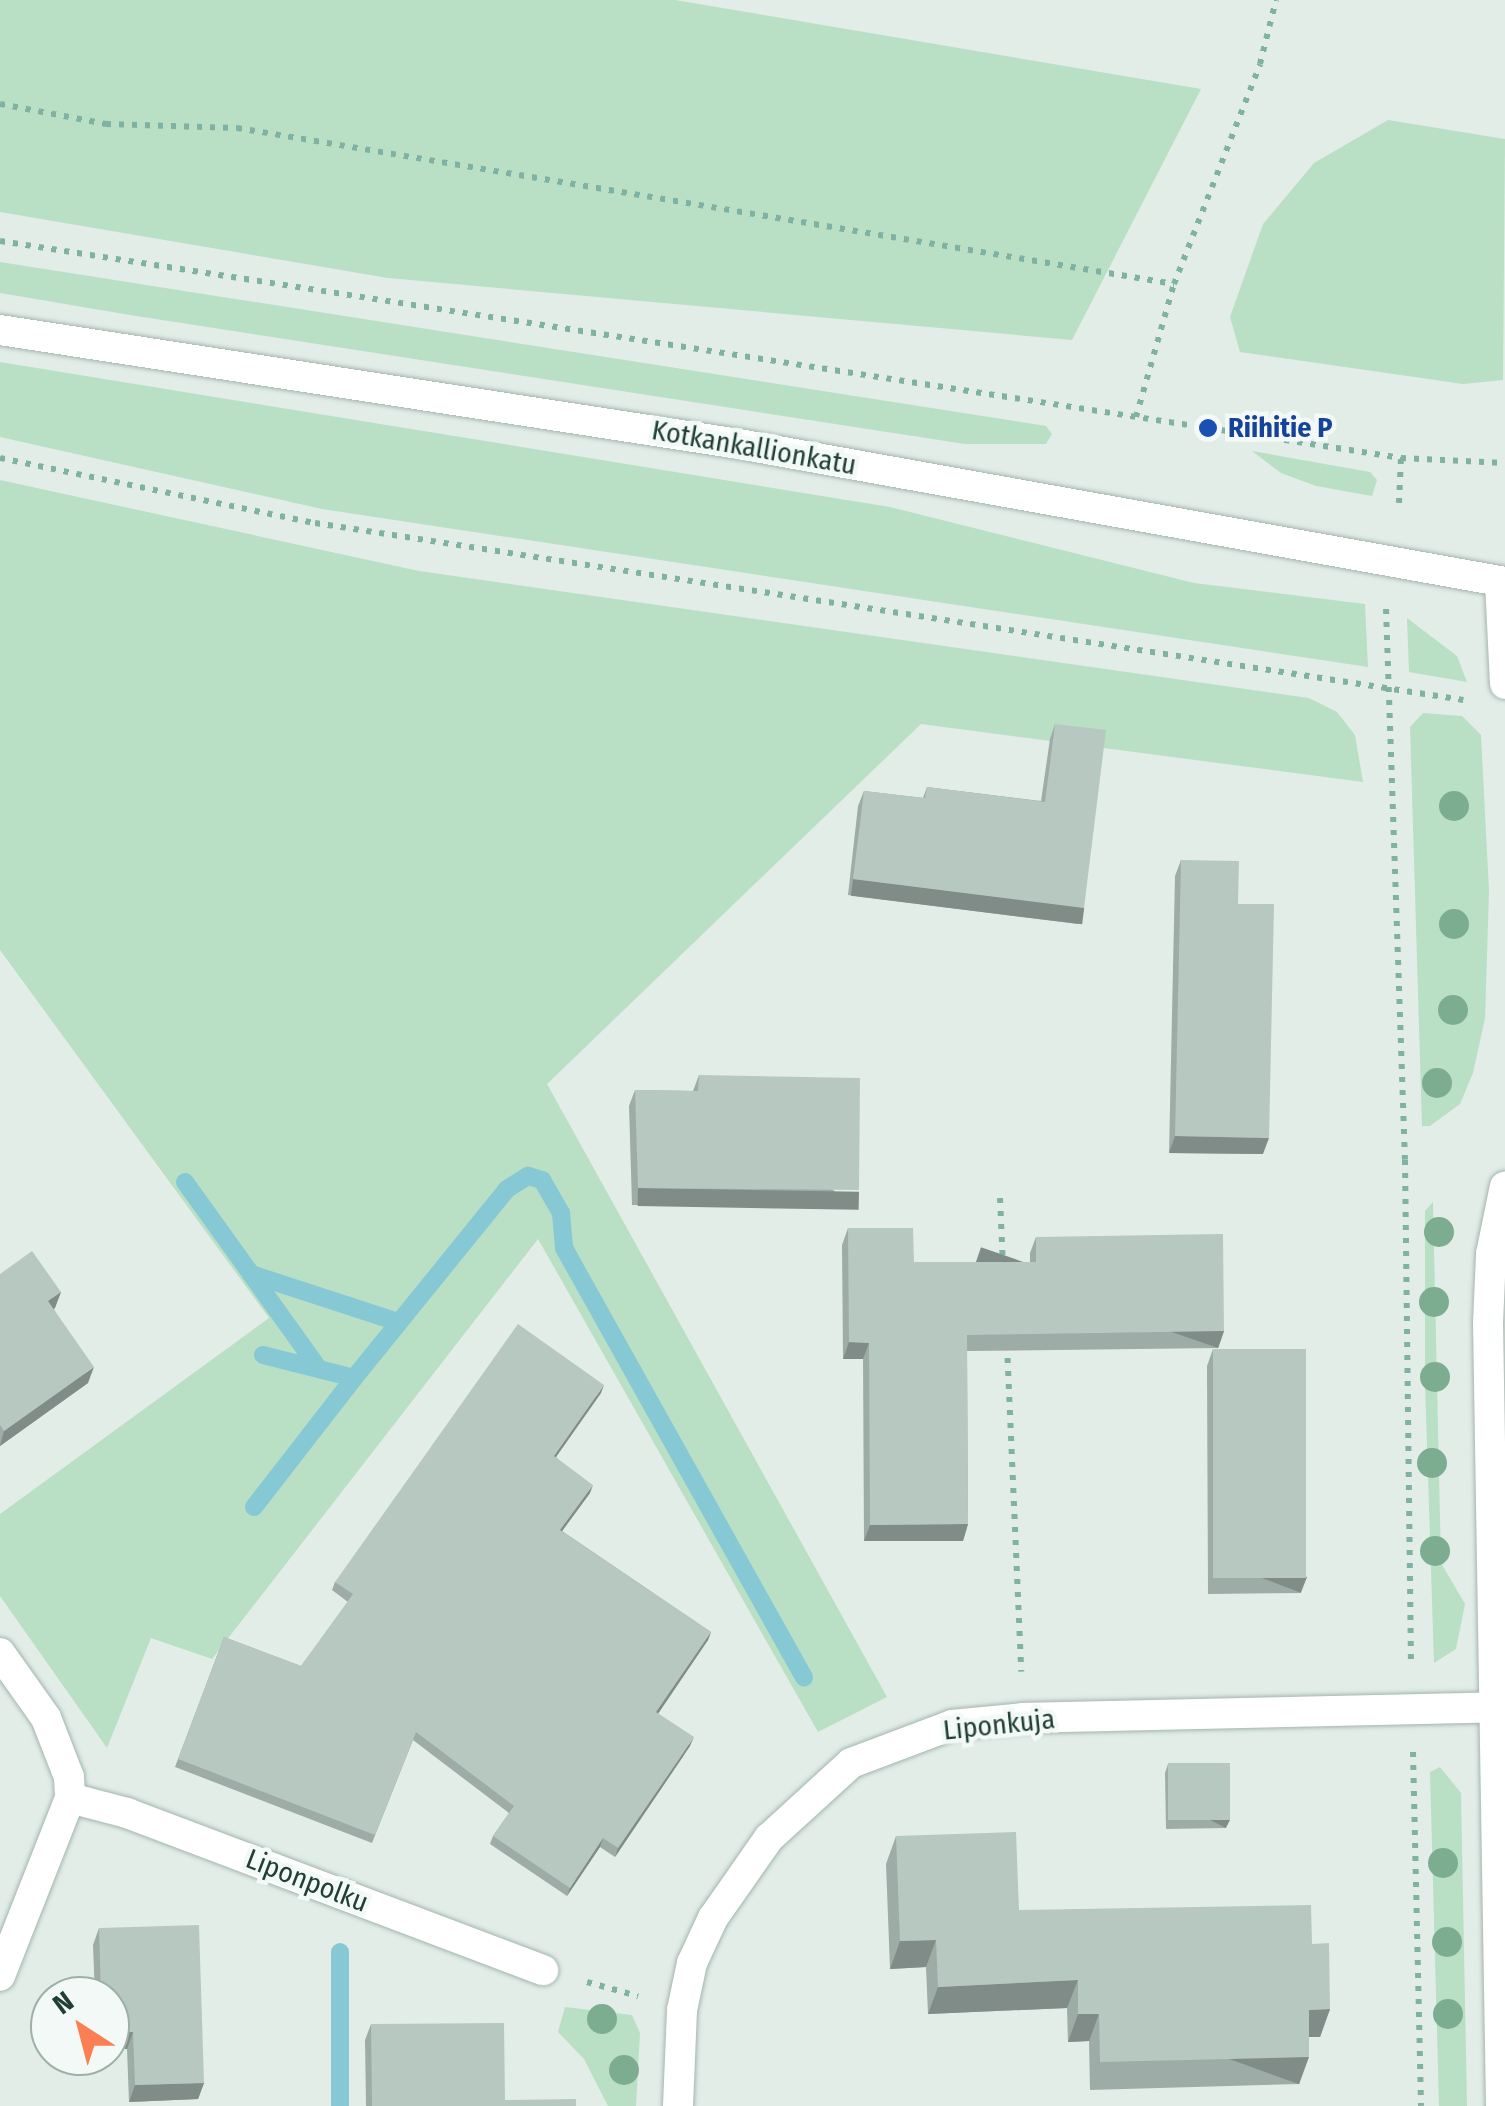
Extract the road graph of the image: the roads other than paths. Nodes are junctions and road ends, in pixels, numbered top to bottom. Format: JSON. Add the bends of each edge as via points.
{"nodes":[{"id":1,"x":0,"y":330,"type":"edge"},
{"id":2,"x":1502,"y":582,"type":"edge"},
{"id":3,"x":1505,"y":684,"type":"edge"},
{"id":4,"x":1505,"y":1186,"type":"edge"},
{"id":5,"x":0,"y":1653,"type":"edge"},
{"id":6,"x":1496,"y":1707,"type":"junction"},
{"id":7,"x":70,"y":1798,"type":"junction"},
{"id":8,"x":542,"y":1970,"type":"road end"},
{"id":9,"x":0,"y":1976,"type":"edge"},
{"id":10,"x":678,"y":2106,"type":"edge"},
{"id":11,"x":1501,"y":2106,"type":"edge"}],
"edges":[{"from":1,"to":2,"type":"street","name":"Kotkankallionkatu","via":[[739,444]]},
{"from":2,"to":3,"type":"street"},
{"from":4,"to":6,"type":"street","via":[[1491,1254],[1488,1322]]},
{"from":5,"to":7,"type":"street","via":[[46,1718]]},
{"from":6,"to":10,"type":"street","name":"Liponkuja","via":[[1023,1718],[952,1725],[851,1763],[768,1838],[713,1918],[692,1963],[682,2010]]},
{"from":6,"to":11,"type":"street"},
{"from":7,"to":8,"type":"street","name":"Liponpolku","via":[[127,1813]]},
{"from":7,"to":9,"type":"street"}]}
